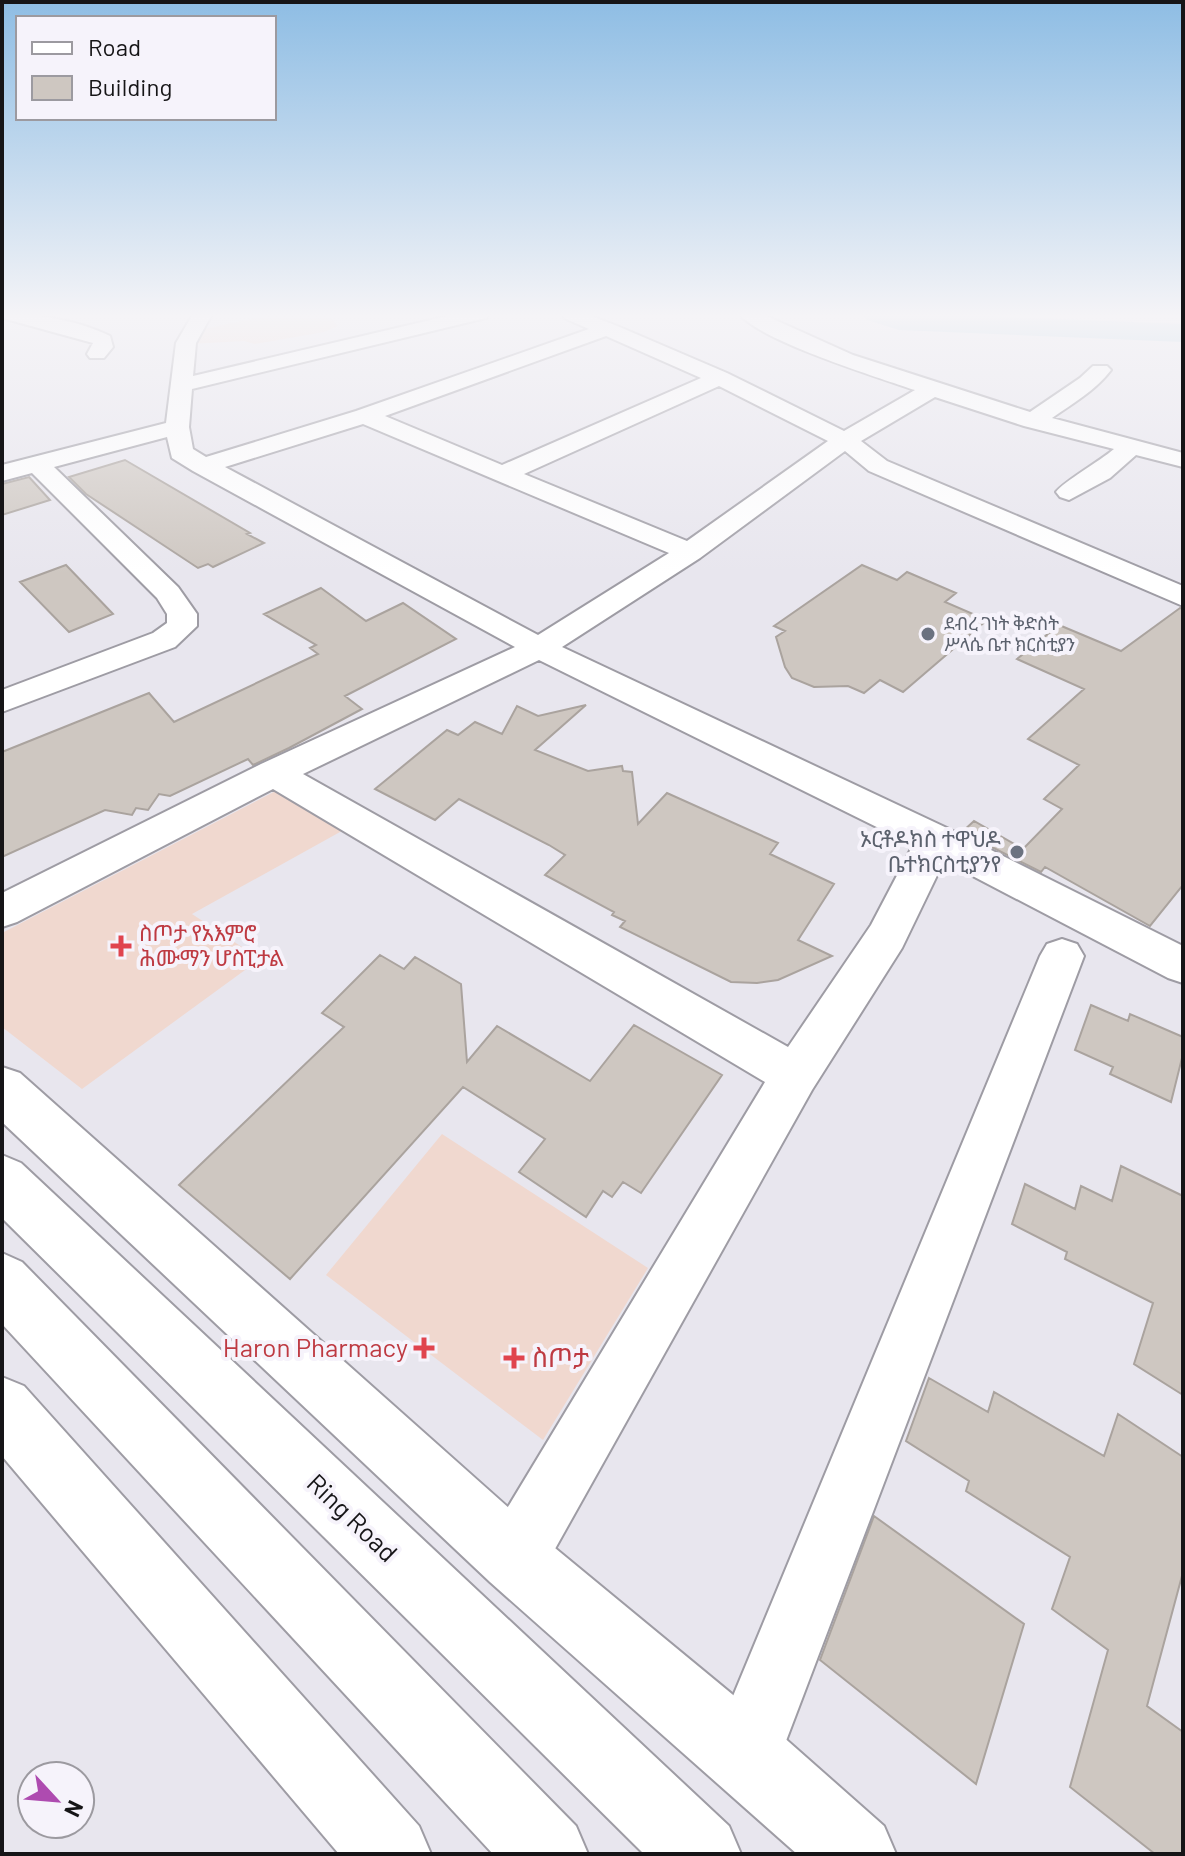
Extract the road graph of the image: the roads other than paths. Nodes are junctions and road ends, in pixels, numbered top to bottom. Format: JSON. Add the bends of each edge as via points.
{"nodes":[{"id":1,"x":181,"y":401,"type":"edge"},
{"id":2,"x":407,"y":401,"type":"edge"},
{"id":3,"x":668,"y":401,"type":"edge"},
{"id":4,"x":765,"y":401,"type":"edge"},
{"id":5,"x":912,"y":401,"type":"edge"},
{"id":6,"x":968,"y":401,"type":"edge"},
{"id":7,"x":1062,"y":401,"type":"edge"},
{"id":8,"x":364,"y":416,"type":"junction"},
{"id":9,"x":1032,"y":421,"type":"junction"},
{"id":10,"x":177,"y":427,"type":"junction"},
{"id":11,"x":845,"y":440,"type":"junction"},
{"id":12,"x":1131,"y":447,"type":"junction"},
{"id":13,"x":1183,"y":460,"type":"edge"},
{"id":14,"x":37,"y":464,"type":"junction"},
{"id":15,"x":202,"y":466,"type":"junction"},
{"id":16,"x":2,"y":473,"type":"edge"},
{"id":17,"x":502,"y":474,"type":"junction"},
{"id":18,"x":1069,"y":492,"type":"dead end"},
{"id":19,"x":690,"y":552,"type":"junction"},
{"id":20,"x":1183,"y":597,"type":"edge"},
{"id":21,"x":539,"y":648,"type":"junction"},
{"id":22,"x":2,"y":702,"type":"edge"},
{"id":23,"x":274,"y":773,"type":"junction"},
{"id":24,"x":935,"y":839,"type":"junction"},
{"id":25,"x":2,"y":911,"type":"edge"},
{"id":26,"x":1062,"y":956,"type":"dead end"},
{"id":27,"x":1183,"y":966,"type":"edge"},
{"id":28,"x":795,"y":1075,"type":"junction"},
{"id":29,"x":2,"y":1089,"type":"edge"},
{"id":30,"x":2,"y":1181,"type":"edge"},
{"id":31,"x":2,"y":1282,"type":"edge"},
{"id":32,"x":8,"y":1428,"type":"edge"},
{"id":33,"x":514,"y":1558,"type":"junction"},
{"id":34,"x":745,"y":1754,"type":"junction"},
{"id":35,"x":391,"y":1854,"type":"edge"},
{"id":36,"x":548,"y":1854,"type":"edge"},
{"id":37,"x":701,"y":1854,"type":"edge"},
{"id":38,"x":856,"y":1854,"type":"edge"}],
"edges":[{"from":1,"to":10,"type":"street"},
{"from":2,"to":8,"type":"street"},
{"from":3,"to":17,"type":"street"},
{"from":4,"to":11,"type":"street"},
{"from":5,"to":11,"type":"street"},
{"from":6,"to":9,"type":"street"},
{"from":7,"to":9,"type":"street"},
{"from":8,"to":15,"type":"street"},
{"from":8,"to":17,"type":"street"},
{"from":9,"to":12,"type":"street"},
{"from":10,"to":14,"type":"street"},
{"from":10,"to":15,"type":"street","via":[[181,453]]},
{"from":11,"to":19,"type":"street"},
{"from":11,"to":20,"type":"street","via":[[878,466]]},
{"from":12,"to":13,"type":"street"},
{"from":12,"to":18,"type":"street"},
{"from":14,"to":16,"type":"street"},
{"from":14,"to":22,"type":"street","via":[[168,593],[182,614],[182,626],[164,640]]},
{"from":15,"to":21,"type":"street"},
{"from":17,"to":19,"type":"street"},
{"from":19,"to":21,"type":"street"},
{"from":21,"to":23,"type":"street"},
{"from":21,"to":24,"type":"street"},
{"from":23,"to":25,"type":"street"},
{"from":23,"to":28,"type":"street"},
{"from":24,"to":27,"type":"street"},
{"from":24,"to":28,"type":"street","via":[[887,936]]},
{"from":26,"to":34,"type":"street"},
{"from":28,"to":33,"type":"street"},
{"from":29,"to":33,"type":"main road"},
{"from":30,"to":37,"type":"main road","name":"Ring Road"},
{"from":31,"to":36,"type":"main road"},
{"from":32,"to":35,"type":"main road"},
{"from":33,"to":34,"type":"main road"},
{"from":34,"to":38,"type":"main road"}]}
